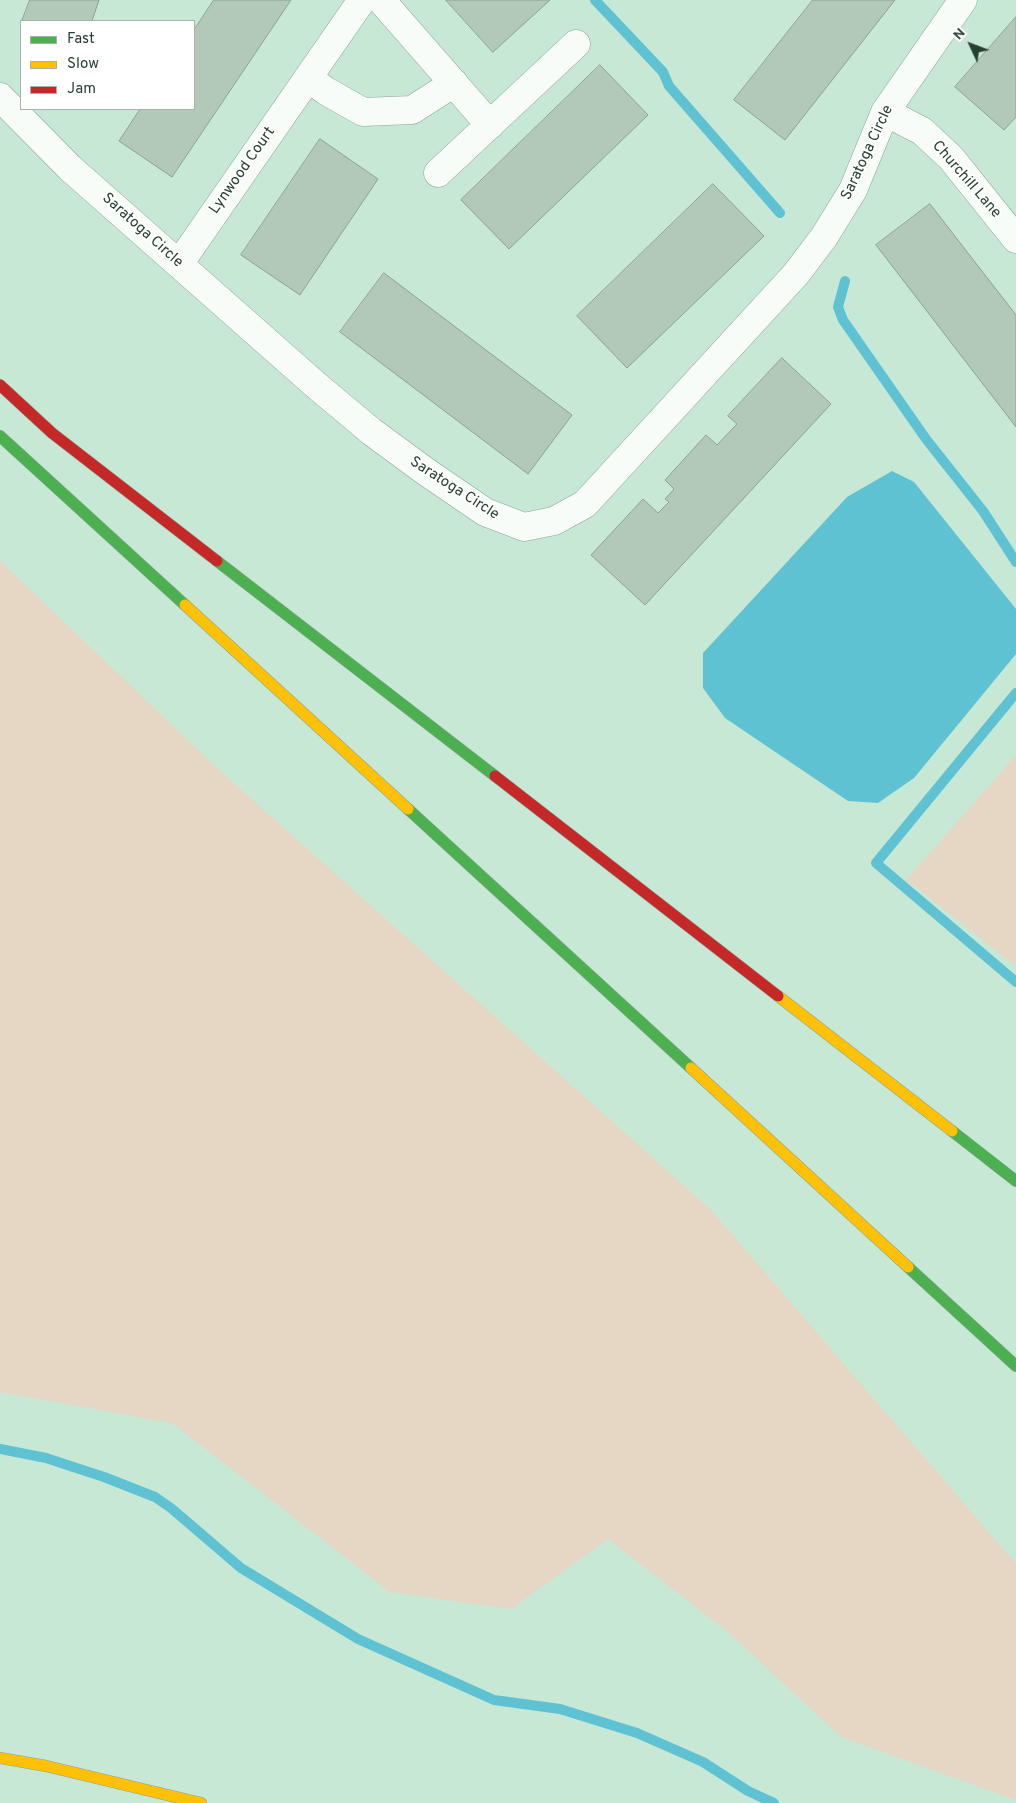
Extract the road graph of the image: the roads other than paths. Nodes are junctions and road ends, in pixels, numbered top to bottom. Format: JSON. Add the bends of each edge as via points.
{"nodes":[{"id":1,"x":362,"y":0,"type":"edge"},
{"id":2,"x":381,"y":0,"type":"edge"},
{"id":3,"x":963,"y":0,"type":"edge"},
{"id":4,"x":576,"y":44,"type":"dead end"},
{"id":5,"x":308,"y":78,"type":"junction"},
{"id":6,"x":454,"y":83,"type":"junction"},
{"id":7,"x":0,"y":97,"type":"edge"},
{"id":8,"x":885,"y":112,"type":"junction"},
{"id":9,"x":490,"y":125,"type":"junction"},
{"id":10,"x":438,"y":173,"type":"dead end"},
{"id":11,"x":1016,"y":239,"type":"edge"},
{"id":12,"x":179,"y":264,"type":"junction"},
{"id":13,"x":0,"y":385,"type":"edge"},
{"id":14,"x":0,"y":436,"type":"edge"},
{"id":15,"x":1016,"y":1181,"type":"edge"},
{"id":16,"x":1016,"y":1366,"type":"edge"},
{"id":17,"x":0,"y":1758,"type":"edge"},
{"id":18,"x":46,"y":1766,"type":"junction"},
{"id":19,"x":154,"y":1803,"type":"edge"},
{"id":20,"x":201,"y":1803,"type":"edge"}],
"edges":[{"from":1,"to":5,"type":"street","name":"Lynwood Court"},
{"from":2,"to":6,"type":"street"},
{"from":3,"to":8,"type":"street","name":"Saratoga Circle"},
{"from":4,"to":9,"type":"street"},
{"from":5,"to":6,"type":"street","via":[[363,112],[412,110]]},
{"from":5,"to":12,"type":"street","name":"Lynwood Court"},
{"from":6,"to":9,"type":"street"},
{"from":7,"to":12,"type":"street","name":"Saratoga Circle","via":[[70,168]]},
{"from":8,"to":11,"type":"street","name":"Churchill Lane","via":[[922,131],[951,158]]},
{"from":8,"to":12,"type":"street","name":"Saratoga Circle","via":[[853,190],[796,274],[585,504],[554,521],[524,527],[508,522],[485,512],[425,471],[331,398]]},
{"from":9,"to":10,"type":"street"},
{"from":13,"to":15,"type":"highway","via":[[52,433]]},
{"from":14,"to":16,"type":"highway"},
{"from":17,"to":18,"type":"highway"},
{"from":18,"to":19,"type":"highway"},
{"from":18,"to":20,"type":"highway"}]}
